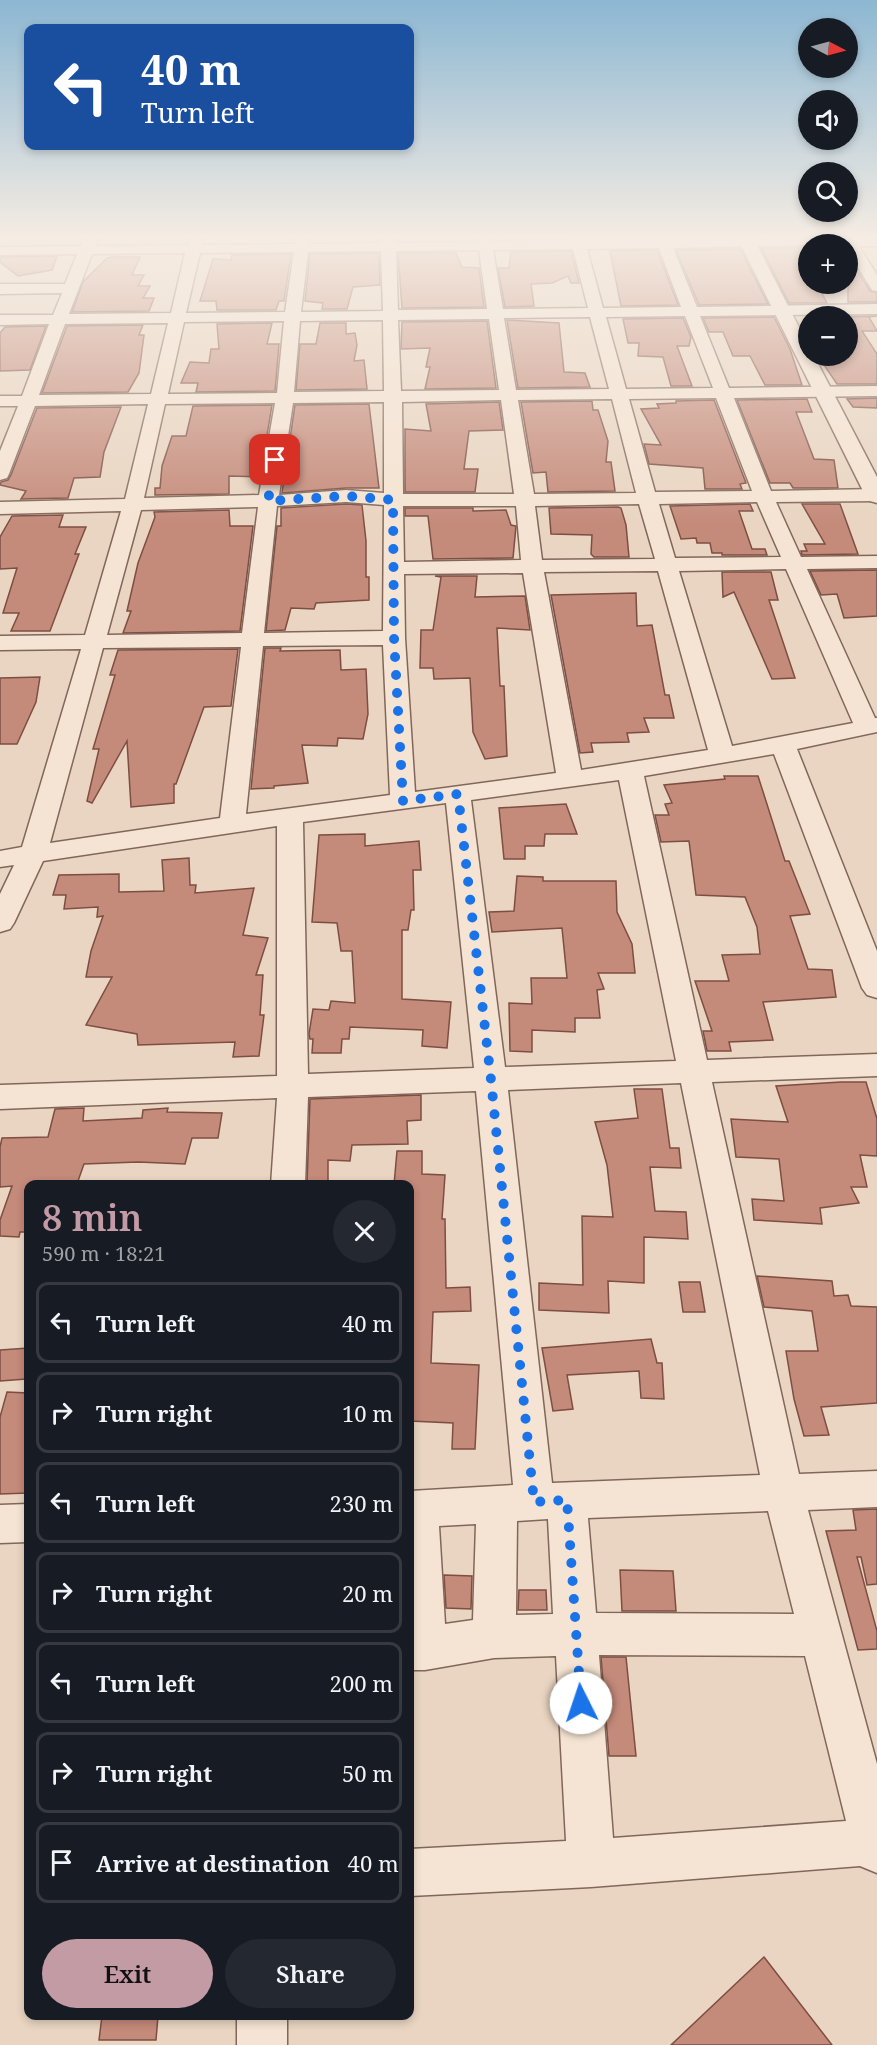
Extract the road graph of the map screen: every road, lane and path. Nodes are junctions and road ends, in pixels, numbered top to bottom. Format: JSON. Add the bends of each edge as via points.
{"nodes":[{"id":1,"x":53,"y":334,"type":"edge"},
{"id":2,"x":174,"y":334,"type":"edge"},
{"id":3,"x":291,"y":334,"type":"edge"},
{"id":4,"x":391,"y":334,"type":"edge"},
{"id":5,"x":498,"y":334,"type":"edge"},
{"id":6,"x":603,"y":334,"type":"edge"},
{"id":7,"x":699,"y":334,"type":"edge"},
{"id":8,"x":796,"y":334,"type":"edge"},
{"id":9,"x":825,"y":392,"type":"junction"},
{"id":10,"x":877,"y":392,"type":"edge"},
{"id":11,"x":620,"y":393,"type":"junction"},
{"id":12,"x":722,"y":393,"type":"junction"},
{"id":13,"x":508,"y":395,"type":"junction"},
{"id":14,"x":393,"y":396,"type":"junction"},
{"id":15,"x":285,"y":398,"type":"junction"},
{"id":16,"x":159,"y":399,"type":"junction"},
{"id":17,"x":31,"y":400,"type":"junction"},
{"id":18,"x":0,"y":401,"type":"edge"},
{"id":19,"x":0,"y":474,"type":"edge"},
{"id":20,"x":764,"y":496,"type":"junction"},
{"id":21,"x":877,"y":496,"type":"edge"},
{"id":22,"x":647,"y":497,"type":"junction"},
{"id":23,"x":393,"y":500,"type":"junction"},
{"id":24,"x":525,"y":500,"type":"junction"},
{"id":25,"x":268,"y":501,"type":"junction"},
{"id":26,"x":132,"y":504,"type":"junction"},
{"id":27,"x":0,"y":508,"type":"edge"},
{"id":28,"x":877,"y":562,"type":"edge"},
{"id":29,"x":666,"y":563,"type":"junction"},
{"id":30,"x":795,"y":564,"type":"junction"},
{"id":31,"x":532,"y":566,"type":"junction"},
{"id":32,"x":395,"y":568,"type":"junction"},
{"id":33,"x":394,"y":638,"type":"junction"},
{"id":34,"x":253,"y":640,"type":"junction"},
{"id":35,"x":94,"y":642,"type":"junction"},
{"id":36,"x":0,"y":643,"type":"edge"},
{"id":37,"x":872,"y":726,"type":"edge"},
{"id":38,"x":783,"y":745,"type":"junction"},
{"id":39,"x":722,"y":755,"type":"junction"},
{"id":40,"x":630,"y":771,"type":"junction"},
{"id":41,"x":570,"y":780,"type":"junction"},
{"id":42,"x":458,"y":794,"type":"junction"},
{"id":43,"x":403,"y":801,"type":"junction"},
{"id":44,"x":290,"y":816,"type":"junction"},
{"id":45,"x":232,"y":824,"type":"junction"},
{"id":46,"x":34,"y":852,"type":"junction"},
{"id":47,"x":0,"y":859,"type":"edge"},
{"id":48,"x":0,"y":923,"type":"edge"},
{"id":49,"x":877,"y":988,"type":"edge"},
{"id":50,"x":877,"y":1065,"type":"edge"},
{"id":51,"x":696,"y":1073,"type":"junction"},
{"id":52,"x":491,"y":1080,"type":"junction"},
{"id":53,"x":293,"y":1086,"type":"junction"},
{"id":54,"x":0,"y":1097,"type":"edge"},
{"id":55,"x":288,"y":1180,"type":"edge"},
{"id":56,"x":877,"y":1489,"type":"edge"},
{"id":57,"x":783,"y":1491,"type":"junction"},
{"id":58,"x":533,"y":1502,"type":"junction"},
{"id":59,"x":414,"y":1509,"type":"edge"},
{"id":60,"x":24,"y":1523,"type":"edge"},
{"id":61,"x":0,"y":1524,"type":"edge"},
{"id":62,"x":576,"y":1634,"type":"junction"},
{"id":63,"x":821,"y":1635,"type":"junction"},
{"id":64,"x":494,"y":1637,"type":"junction"},
{"id":65,"x":417,"y":1649,"type":"edge"},
{"id":66,"x":876,"y":1846,"type":"edge"},
{"id":67,"x":591,"y":1863,"type":"junction"},
{"id":68,"x":414,"y":1873,"type":"edge"},
{"id":69,"x":262,"y":2020,"type":"edge"},
{"id":70,"x":262,"y":2045,"type":"edge"}],
"edges":[{"from":1,"to":17,"type":"street"},
{"from":2,"to":16,"type":"street"},
{"from":3,"to":15,"type":"street"},
{"from":4,"to":14,"type":"street"},
{"from":5,"to":13,"type":"street"},
{"from":6,"to":11,"type":"street"},
{"from":7,"to":12,"type":"street"},
{"from":8,"to":9,"type":"street"},
{"from":9,"to":10,"type":"street"},
{"from":9,"to":12,"type":"street"},
{"from":9,"to":21,"type":"street"},
{"from":11,"to":12,"type":"street"},
{"from":11,"to":13,"type":"street"},
{"from":11,"to":22,"type":"street"},
{"from":12,"to":20,"type":"street"},
{"from":13,"to":14,"type":"street"},
{"from":13,"to":24,"type":"street"},
{"from":14,"to":15,"type":"street"},
{"from":14,"to":23,"type":"street"},
{"from":15,"to":16,"type":"street"},
{"from":15,"to":25,"type":"street"},
{"from":16,"to":17,"type":"street"},
{"from":16,"to":26,"type":"street"},
{"from":17,"to":18,"type":"street"},
{"from":17,"to":19,"type":"street"},
{"from":20,"to":21,"type":"street"},
{"from":20,"to":22,"type":"street"},
{"from":20,"to":30,"type":"street"},
{"from":22,"to":24,"type":"street"},
{"from":22,"to":29,"type":"street"},
{"from":23,"to":24,"type":"street"},
{"from":23,"to":25,"type":"street","via":[[346,496]]},
{"from":23,"to":32,"type":"street"},
{"from":24,"to":31,"type":"street"},
{"from":25,"to":26,"type":"street"},
{"from":25,"to":34,"type":"street"},
{"from":26,"to":27,"type":"street"},
{"from":26,"to":35,"type":"street"},
{"from":28,"to":30,"type":"street"},
{"from":29,"to":30,"type":"street"},
{"from":29,"to":31,"type":"street"},
{"from":29,"to":39,"type":"street"},
{"from":30,"to":37,"type":"street"},
{"from":31,"to":32,"type":"street"},
{"from":31,"to":41,"type":"street"},
{"from":32,"to":33,"type":"street"},
{"from":33,"to":34,"type":"street"},
{"from":33,"to":43,"type":"street"},
{"from":34,"to":35,"type":"street"},
{"from":34,"to":45,"type":"street"},
{"from":35,"to":36,"type":"street"},
{"from":35,"to":46,"type":"street"},
{"from":37,"to":38,"type":"street"},
{"from":38,"to":39,"type":"street"},
{"from":38,"to":49,"type":"street"},
{"from":39,"to":40,"type":"street"},
{"from":40,"to":41,"type":"street"},
{"from":40,"to":51,"type":"street"},
{"from":41,"to":42,"type":"street"},
{"from":42,"to":43,"type":"street"},
{"from":42,"to":52,"type":"street"},
{"from":43,"to":44,"type":"street"},
{"from":44,"to":45,"type":"street"},
{"from":44,"to":53,"type":"street"},
{"from":45,"to":46,"type":"street"},
{"from":46,"to":47,"type":"street"},
{"from":46,"to":48,"type":"street"},
{"from":50,"to":51,"type":"street"},
{"from":51,"to":52,"type":"street"},
{"from":51,"to":57,"type":"street"},
{"from":52,"to":53,"type":"street"},
{"from":52,"to":58,"type":"street"},
{"from":53,"to":54,"type":"street"},
{"from":53,"to":55,"type":"street"},
{"from":56,"to":57,"type":"street"},
{"from":57,"to":58,"type":"street"},
{"from":57,"to":63,"type":"street"},
{"from":58,"to":59,"type":"street"},
{"from":58,"to":62,"type":"street"},
{"from":58,"to":64,"type":"street"},
{"from":59,"to":65,"type":"street"},
{"from":60,"to":61,"type":"street"},
{"from":62,"to":63,"type":"street"},
{"from":62,"to":64,"type":"street"},
{"from":62,"to":67,"type":"street"},
{"from":63,"to":66,"type":"street"},
{"from":64,"to":65,"type":"street"},
{"from":66,"to":67,"type":"street"},
{"from":67,"to":68,"type":"street"},
{"from":69,"to":70,"type":"street"}]}
